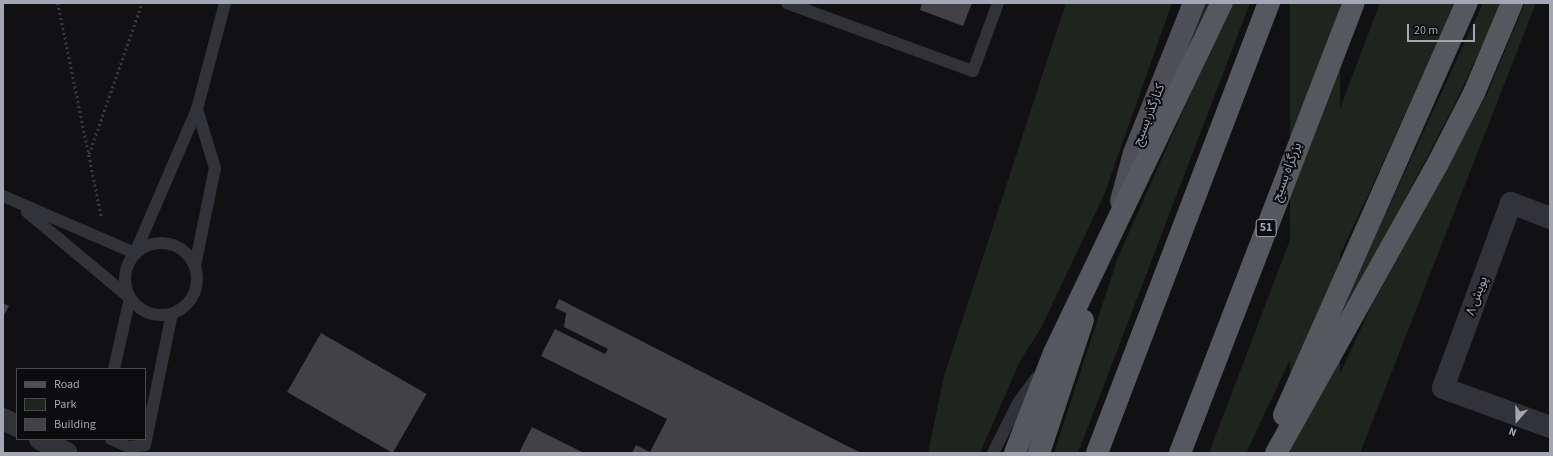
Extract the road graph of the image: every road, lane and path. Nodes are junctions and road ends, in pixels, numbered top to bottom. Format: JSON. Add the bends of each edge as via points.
{"nodes":[{"id":1,"x":58,"y":3,"type":"edge"},
{"id":2,"x":142,"y":3,"type":"edge"},
{"id":3,"x":225,"y":3,"type":"edge"},
{"id":4,"x":998,"y":3,"type":"edge"},
{"id":5,"x":1194,"y":3,"type":"edge"},
{"id":6,"x":1222,"y":3,"type":"edge"},
{"id":7,"x":1269,"y":3,"type":"edge"},
{"id":8,"x":1354,"y":3,"type":"edge"},
{"id":9,"x":1467,"y":3,"type":"edge"},
{"id":10,"x":1512,"y":3,"type":"edge"},
{"id":11,"x":787,"y":4,"type":"edge"},
{"id":12,"x":197,"y":109,"type":"junction"},
{"id":13,"x":89,"y":154,"type":"junction"},
{"id":14,"x":3,"y":196,"type":"edge"},
{"id":15,"x":16,"y":203,"type":"junction"},
{"id":16,"x":1550,"y":218,"type":"edge"},
{"id":17,"x":1113,"y":230,"type":"junction"},
{"id":18,"x":107,"y":242,"type":"junction"},
{"id":19,"x":135,"y":253,"type":"junction"},
{"id":20,"x":196,"y":266,"type":"junction"},
{"id":21,"x":130,"y":298,"type":"junction"},
{"id":22,"x":172,"y":314,"type":"junction"},
{"id":23,"x":1054,"y":352,"type":"junction"},
{"id":24,"x":114,"y":368,"type":"edge"},
{"id":25,"x":3,"y":419,"type":"edge"},
{"id":26,"x":16,"y":426,"type":"edge"},
{"id":27,"x":1550,"y":427,"type":"edge"},
{"id":28,"x":42,"y":440,"type":"edge"},
{"id":29,"x":113,"y":440,"type":"edge"},
{"id":30,"x":66,"y":453,"type":"edge"},
{"id":31,"x":993,"y":453,"type":"edge"},
{"id":32,"x":1015,"y":453,"type":"edge"},
{"id":33,"x":1039,"y":453,"type":"edge"},
{"id":34,"x":1096,"y":453,"type":"edge"},
{"id":35,"x":1180,"y":453,"type":"edge"},
{"id":36,"x":1268,"y":453,"type":"edge"},
{"id":37,"x":1276,"y":453,"type":"edge"}],
"edges":[{"from":1,"to":13,"type":"path"},
{"from":2,"to":13,"type":"path"},
{"from":3,"to":12,"type":"lane"},
{"from":4,"to":11,"type":"lane","via":[[973,71]]},
{"from":5,"to":17,"type":"main road","name":"کنارگذر بسیج","via":[[1134,153]]},
{"from":6,"to":17,"type":"highway"},
{"from":7,"to":34,"type":"highway"},
{"from":8,"to":35,"type":"highway","name":"بزرگراه بسیج","number":"51"},
{"from":9,"to":36,"type":"highway","via":[[1332,300]]},
{"from":10,"to":37,"type":"highway","via":[[1474,93],[1437,165]]},
{"from":12,"to":19,"type":"lane"},
{"from":12,"to":20,"type":"lane","via":[[216,168]]},
{"from":13,"to":18,"type":"path"},
{"from":14,"to":15,"type":"lane"},
{"from":15,"to":18,"type":"lane"},
{"from":15,"to":21,"type":"lane"},
{"from":16,"to":27,"type":"street","name":"پویش ۸","via":[[1511,203],[1443,388]]},
{"from":17,"to":23,"type":"highway"},
{"from":17,"to":33,"type":"highway"},
{"from":18,"to":19,"type":"lane"},
{"from":19,"to":20,"type":"lane","via":[[145,246],[169,243],[180,248]]},
{"from":19,"to":21,"type":"lane","via":[[125,274]]},
{"from":20,"to":22,"type":"lane","via":[[198,278],[191,301]]},
{"from":21,"to":22,"type":"lane","via":[[148,313]]},
{"from":21,"to":24,"type":"lane"},
{"from":22,"to":29,"type":"lane","via":[[145,445],[129,447]]},
{"from":23,"to":31,"type":"lane","via":[[1018,403]]},
{"from":23,"to":32,"type":"highway"},
{"from":25,"to":26,"type":"street"},
{"from":28,"to":30,"type":"street"}]}
